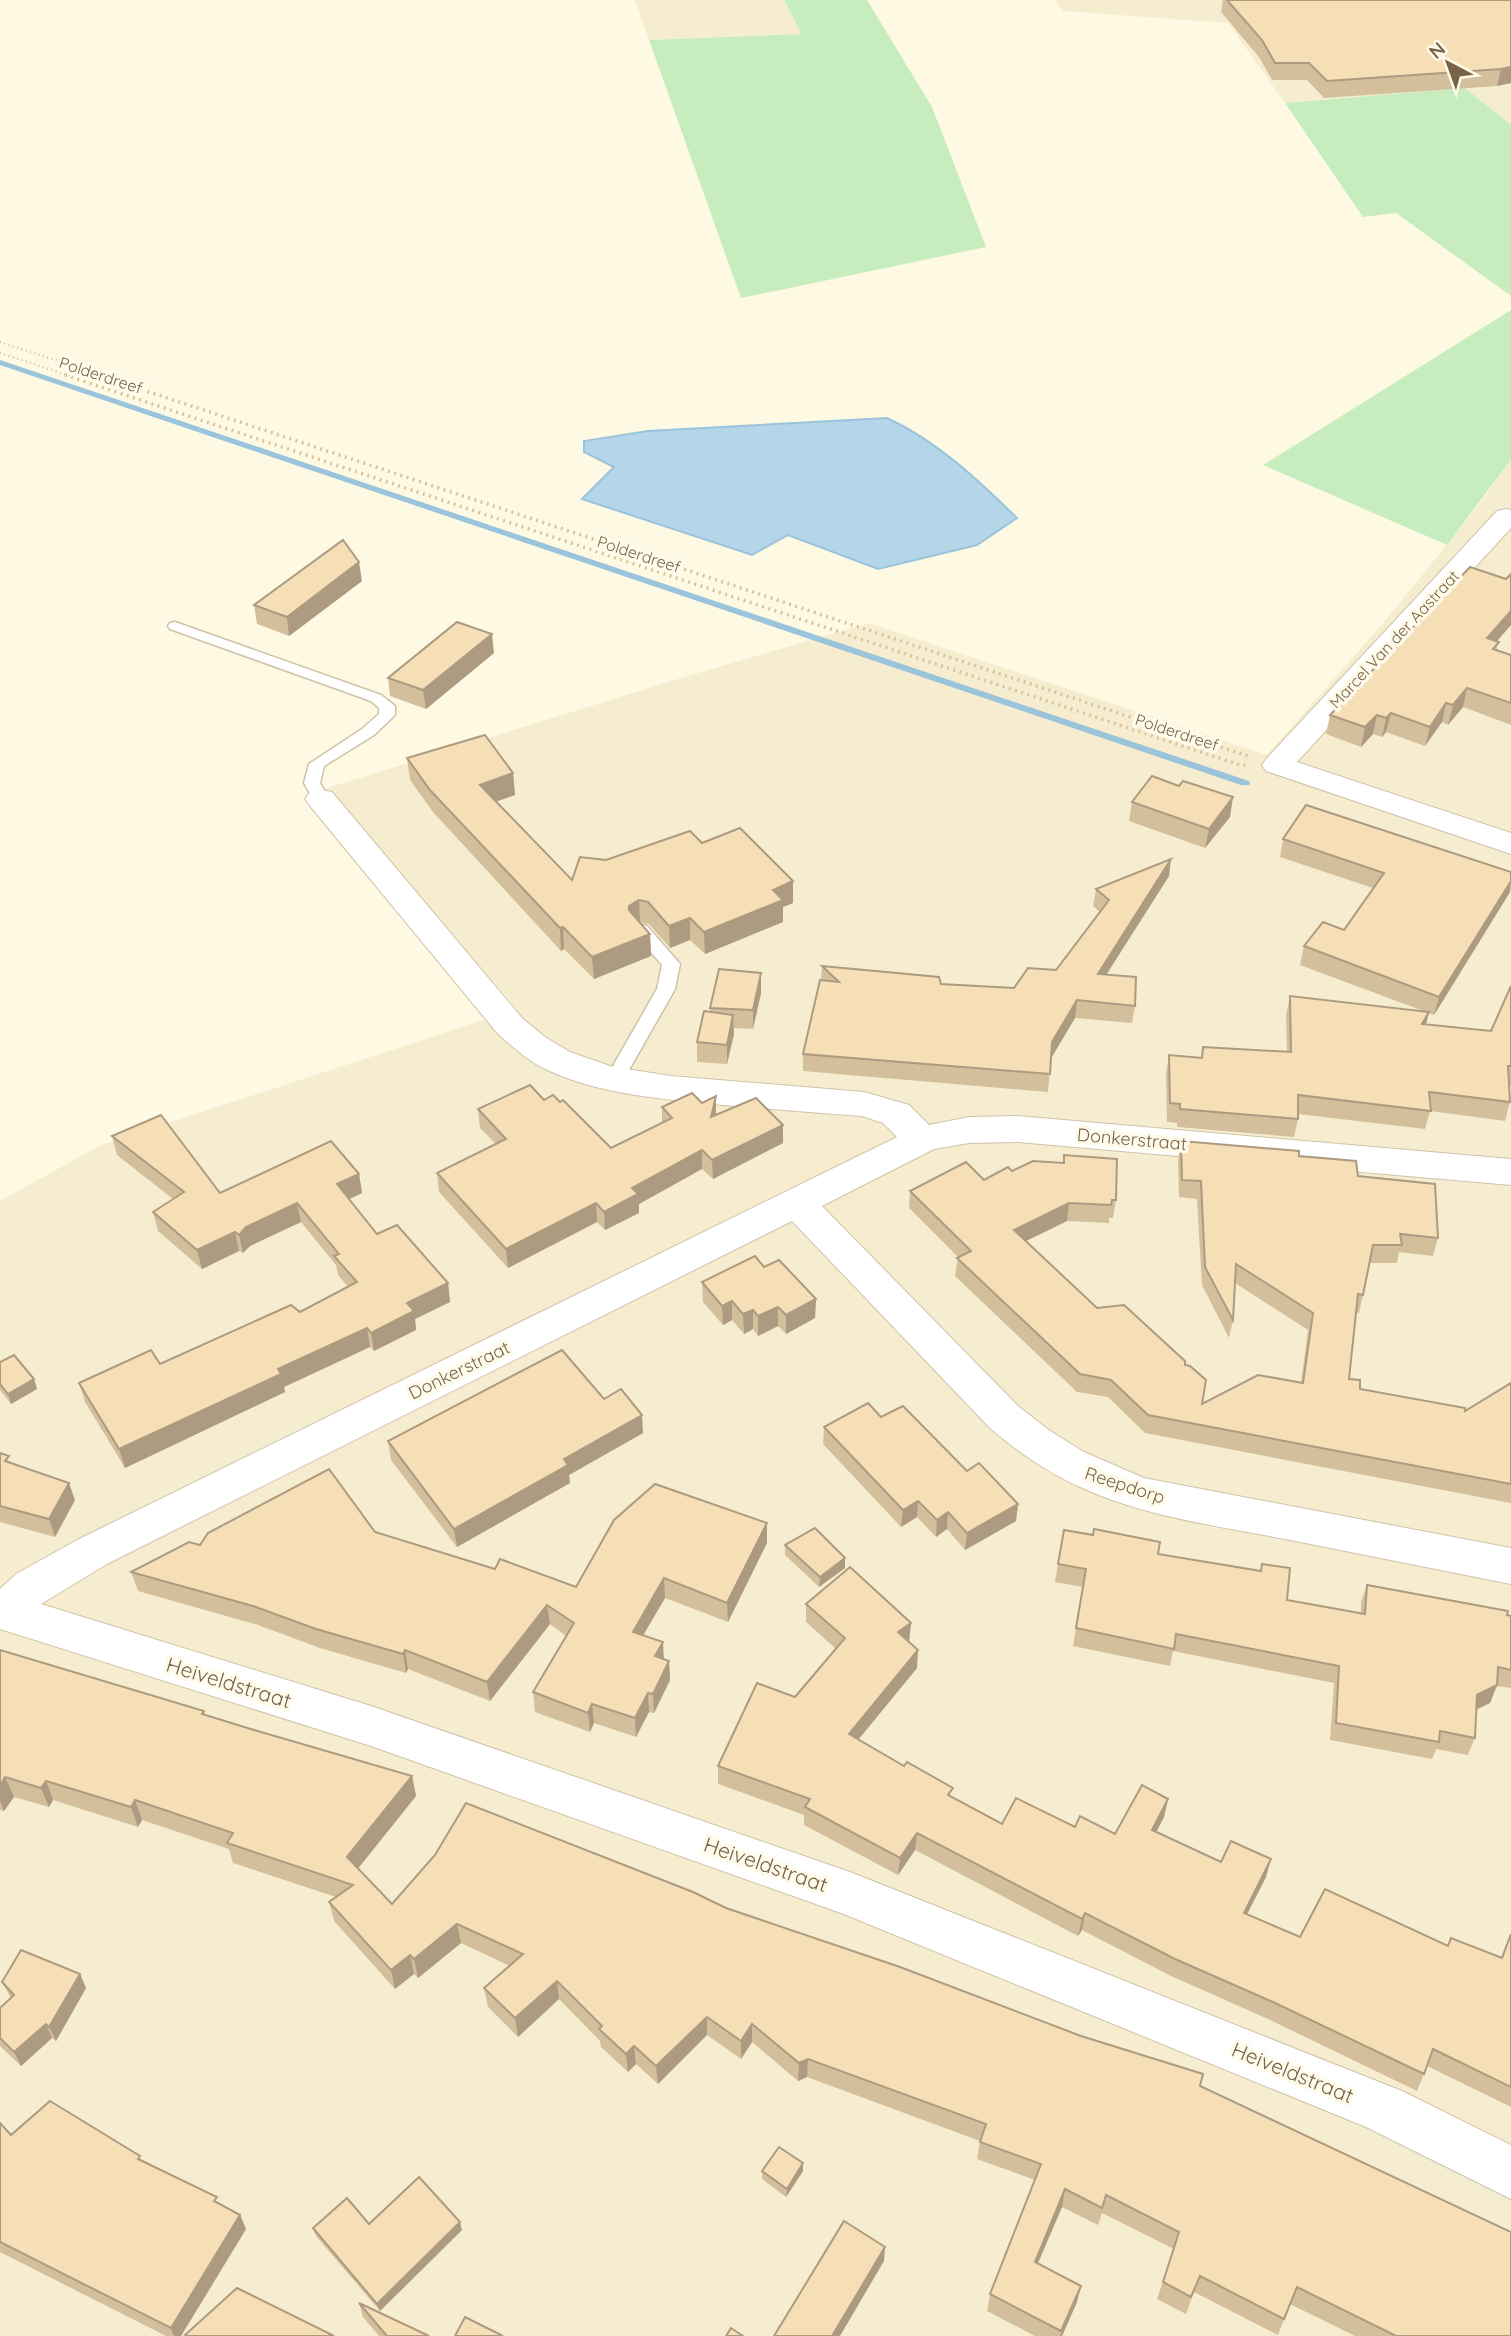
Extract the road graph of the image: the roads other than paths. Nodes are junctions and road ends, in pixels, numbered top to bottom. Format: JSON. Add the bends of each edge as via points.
{"nodes":[{"id":1,"x":1511,"y":518,"type":"edge"},
{"id":2,"x":175,"y":626,"type":"dead end"},
{"id":3,"x":321,"y":799,"type":"joint"},
{"id":4,"x":1511,"y":844,"type":"edge"},
{"id":5,"x":641,"y":930,"type":"edge"},
{"id":6,"x":614,"y":1080,"type":"junction"},
{"id":7,"x":922,"y":1140,"type":"junction"},
{"id":8,"x":1511,"y":1172,"type":"edge"},
{"id":9,"x":798,"y":1204,"type":"junction"},
{"id":10,"x":1511,"y":1566,"type":"edge"},
{"id":11,"x":2,"y":1611,"type":"edge"},
{"id":12,"x":1511,"y":2173,"type":"edge"}],
"edges":[{"from":1,"to":4,"type":"street","name":"Marcel Van der Aastraat","via":[[1506,517],[1278,765]]},
{"from":2,"to":3,"type":"lane","via":[[376,698],[387,706],[387,715],[368,732],[317,764],[312,783]]},
{"from":3,"to":6,"type":"street","via":[[523,1040],[547,1056]]},
{"from":5,"to":6,"type":"lane","via":[[671,964],[666,989]]},
{"from":6,"to":7,"type":"street","via":[[864,1104],[896,1114]]},
{"from":7,"to":8,"type":"street","name":"Donkerstraat","via":[[985,1127]]},
{"from":7,"to":9,"type":"street","name":"Donkerstraat"},
{"from":9,"to":10,"type":"street","name":"Reepdorp","via":[[1004,1417],[1069,1466],[1144,1495]]},
{"from":9,"to":11,"type":"street","name":"Donkerstraat","via":[[92,1552],[31,1587]]},
{"from":11,"to":12,"type":"street","name":"Heiveldstraat","via":[[371,1726],[850,1894],[1384,2109]]}]}
